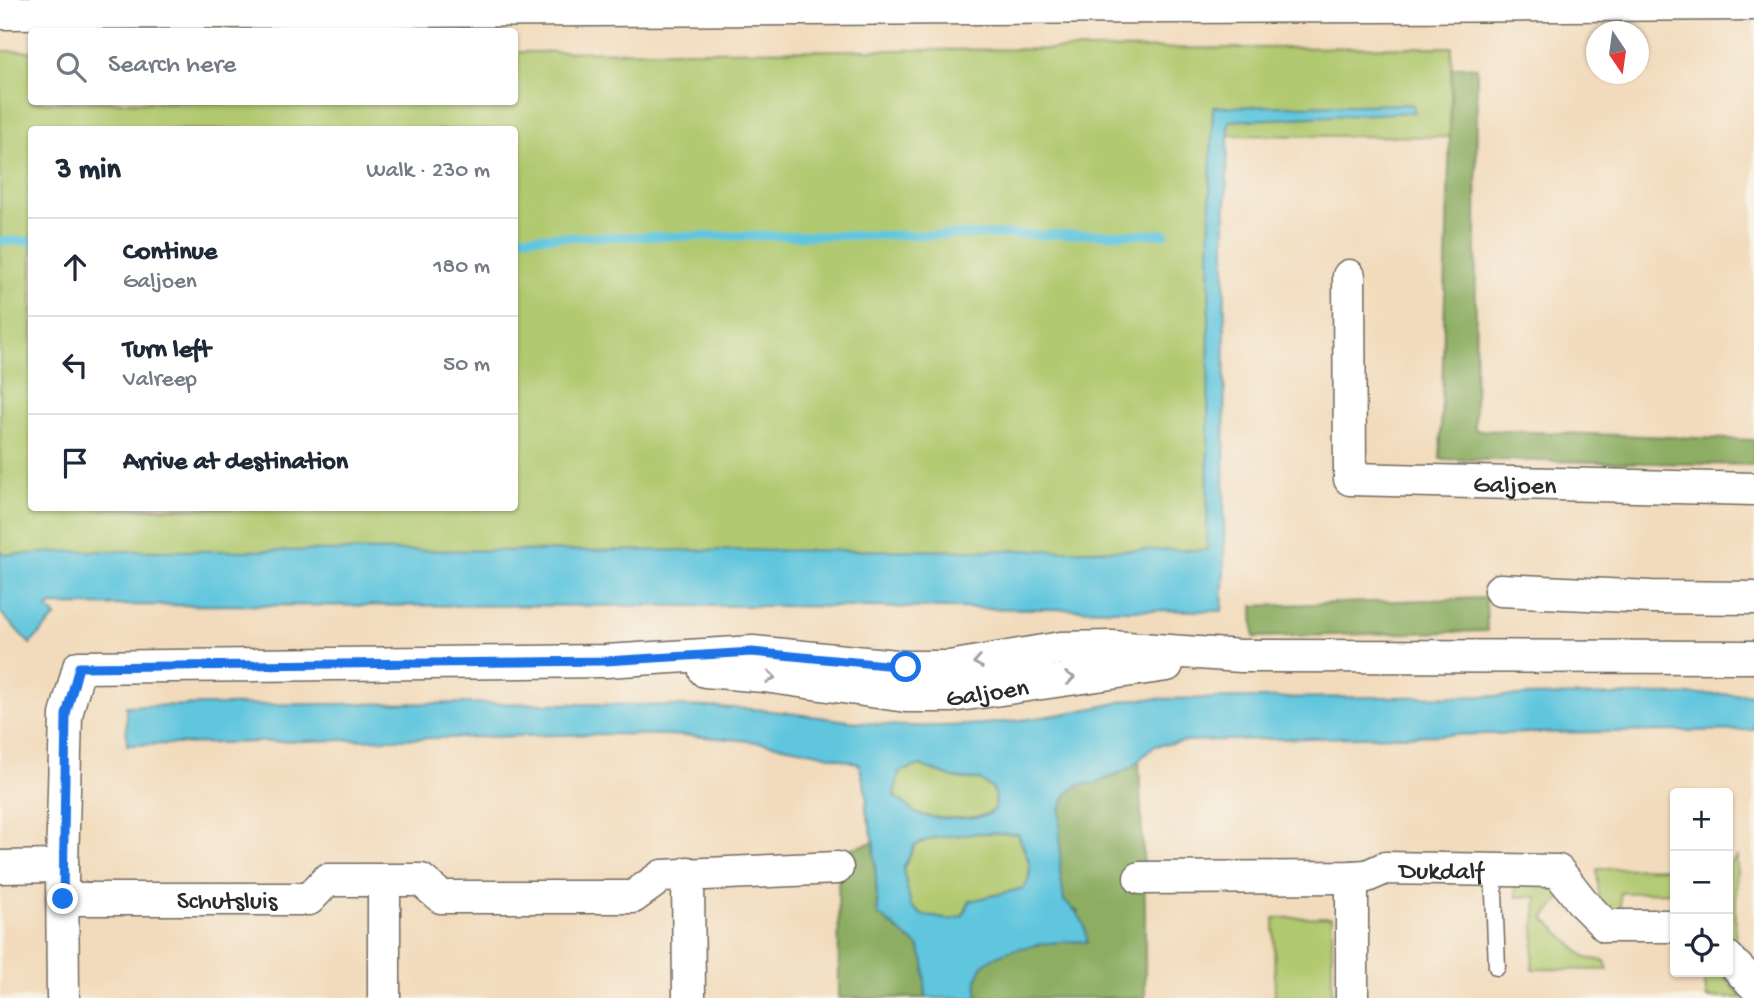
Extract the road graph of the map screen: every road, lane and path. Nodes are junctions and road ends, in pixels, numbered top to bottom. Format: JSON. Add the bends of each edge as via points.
{"nodes":[{"id":1,"x":1754,"y":4,"type":"edge"},
{"id":2,"x":0,"y":13,"type":"edge"},
{"id":3,"x":1349,"y":276,"type":"dead end"},
{"id":4,"x":1754,"y":489,"type":"edge"},
{"id":5,"x":1500,"y":590,"type":"dead end"},
{"id":6,"x":1754,"y":598,"type":"edge"},
{"id":7,"x":1754,"y":657,"type":"edge"},
{"id":8,"x":62,"y":866,"type":"junction"},
{"id":9,"x":0,"y":867,"type":"edge"},
{"id":10,"x":837,"y":868,"type":"dead end"},
{"id":11,"x":1493,"y":869,"type":"junction"},
{"id":12,"x":688,"y":873,"type":"junction"},
{"id":13,"x":1352,"y":877,"type":"junction"},
{"id":14,"x":1140,"y":878,"type":"dead end"},
{"id":15,"x":384,"y":880,"type":"junction"},
{"id":16,"x":63,"y":899,"type":"junction"},
{"id":17,"x":1670,"y":926,"type":"edge"},
{"id":18,"x":1733,"y":963,"type":"edge"},
{"id":19,"x":1497,"y":967,"type":"dead end"},
{"id":20,"x":1754,"y":985,"type":"edge"},
{"id":21,"x":63,"y":998,"type":"edge"},
{"id":22,"x":384,"y":998,"type":"edge"},
{"id":23,"x":689,"y":998,"type":"edge"},
{"id":24,"x":1352,"y":998,"type":"edge"}],
"edges":[{"from":1,"to":2,"type":"street"},
{"from":3,"to":4,"type":"street","name":"Galjoen","via":[[1350,479]]},
{"from":5,"to":6,"type":"street"},
{"from":7,"to":8,"type":"street","name":"Galjoen","via":[[1241,656],[952,696],[906,696],[606,661],[79,667],[66,715]]},
{"from":8,"to":9,"type":"street"},
{"from":8,"to":16,"type":"street"},
{"from":10,"to":12,"type":"street","name":"Schutsluis"},
{"from":11,"to":13,"type":"street","name":"Dukdalf","via":[[1385,868]]},
{"from":11,"to":17,"type":"street","name":"Dukdalf","via":[[1558,871],[1606,926]]},
{"from":11,"to":19,"type":"lane"},
{"from":12,"to":15,"type":"street","name":"Schutsluis","via":[[662,876],[633,897],[441,897],[421,880]]},
{"from":12,"to":23,"type":"street"},
{"from":13,"to":14,"type":"street","name":"Dukdalf"},
{"from":13,"to":24,"type":"street"},
{"from":15,"to":16,"type":"street","name":"Schutsluis","via":[[327,880],[309,899]]},
{"from":15,"to":22,"type":"street"},
{"from":16,"to":21,"type":"street"},
{"from":18,"to":20,"type":"street"}]}
